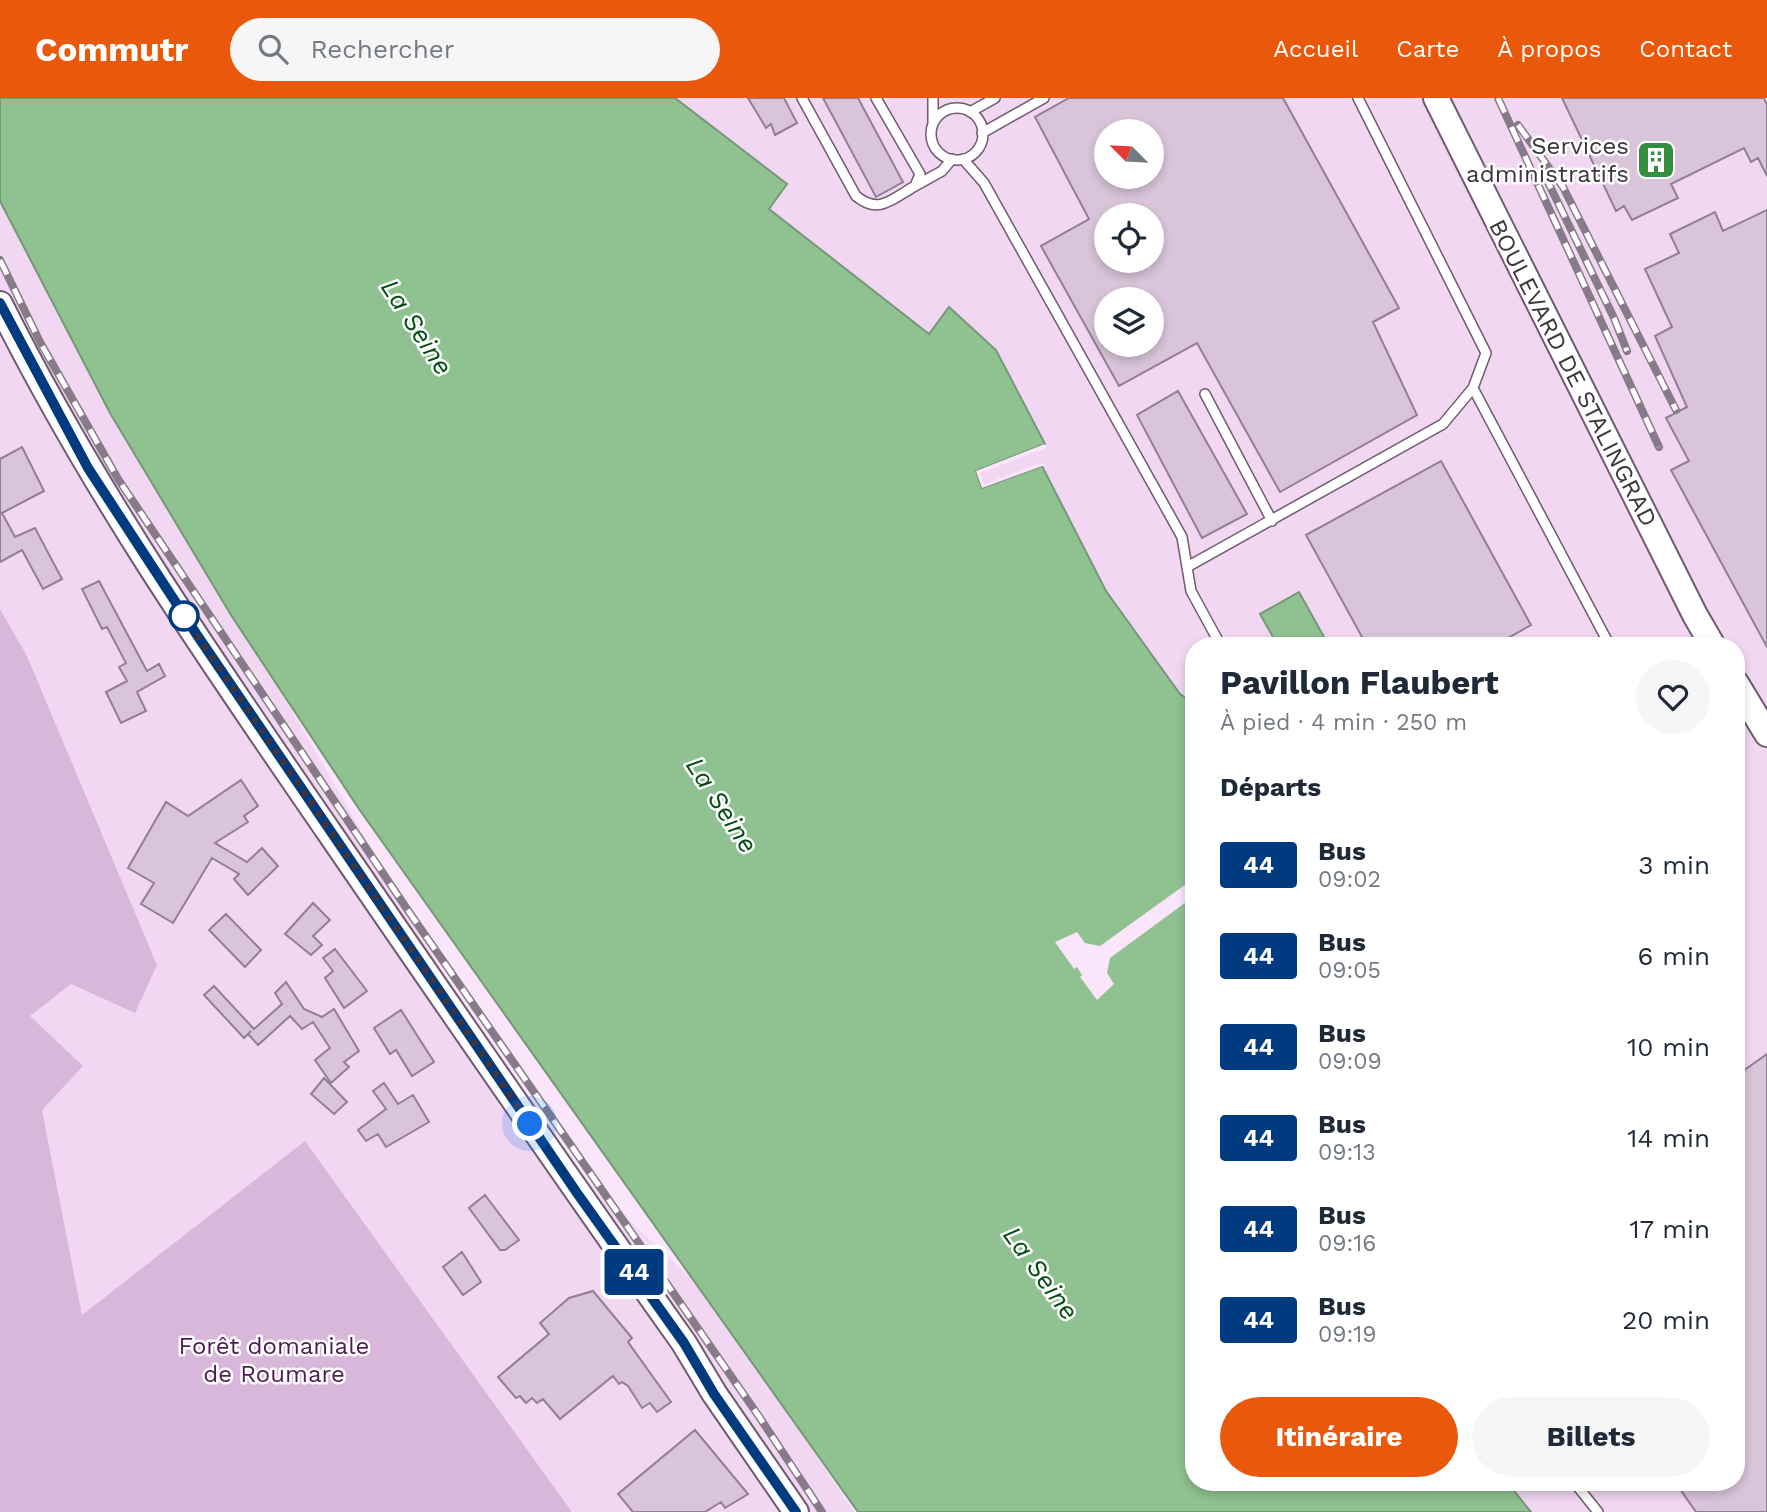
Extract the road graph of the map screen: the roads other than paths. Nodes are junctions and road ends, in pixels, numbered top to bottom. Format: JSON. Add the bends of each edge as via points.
{"nodes":[{"id":1,"x":802,"y":98,"type":"edge"},
{"id":2,"x":876,"y":98,"type":"edge"},
{"id":3,"x":933,"y":98,"type":"edge"},
{"id":4,"x":995,"y":98,"type":"edge"},
{"id":5,"x":1044,"y":98,"type":"edge"},
{"id":6,"x":1358,"y":98,"type":"edge"},
{"id":7,"x":1436,"y":98,"type":"edge"},
{"id":8,"x":970,"y":112,"type":"junction"},
{"id":9,"x":933,"y":124,"type":"junction"},
{"id":10,"x":982,"y":133,"type":"junction"},
{"id":11,"x":952,"y":159,"type":"junction"},
{"id":12,"x":963,"y":159,"type":"junction"},
{"id":13,"x":915,"y":186,"type":"junction"},
{"id":14,"x":0,"y":303,"type":"edge"},
{"id":15,"x":1472,"y":388,"type":"junction"},
{"id":16,"x":1205,"y":394,"type":"dead end"},
{"id":17,"x":1272,"y":521,"type":"junction"},
{"id":18,"x":1187,"y":567,"type":"junction"},
{"id":19,"x":1216,"y":637,"type":"edge"},
{"id":20,"x":1605,"y":637,"type":"edge"},
{"id":21,"x":1708,"y":637,"type":"edge"},
{"id":22,"x":1745,"y":717,"type":"edge"},
{"id":23,"x":1767,"y":734,"type":"edge"},
{"id":24,"x":1581,"y":1491,"type":"edge"},
{"id":25,"x":796,"y":1512,"type":"edge"},
{"id":26,"x":1598,"y":1512,"type":"edge"}],
"edges":[{"from":1,"to":13,"type":"lane","via":[[856,196],[867,205],[877,207]]},
{"from":2,"to":13,"type":"lane","via":[[920,174]]},
{"from":3,"to":9,"type":"lane"},
{"from":4,"to":8,"type":"lane"},
{"from":5,"to":10,"type":"lane"},
{"from":6,"to":15,"type":"lane","via":[[1486,353]]},
{"from":7,"to":21,"type":"main road","name":"BOULEVARD DE STALINGRAD"},
{"from":8,"to":9,"type":"lane","via":[[946,110]]},
{"from":8,"to":10,"type":"lane","via":[[977,117]]},
{"from":9,"to":11,"type":"lane","via":[[934,145]]},
{"from":10,"to":12,"type":"lane","via":[[977,149]]},
{"from":11,"to":12,"type":"lane"},
{"from":11,"to":13,"type":"lane","via":[[942,171]]},
{"from":12,"to":18,"type":"lane","via":[[984,183],[1132,443],[1182,537]]},
{"from":14,"to":25,"type":"main road","via":[[88,468],[190,625]]},
{"from":15,"to":17,"type":"lane","via":[[1443,424]]},
{"from":15,"to":20,"type":"lane"},
{"from":16,"to":17,"type":"lane"},
{"from":17,"to":18,"type":"lane"},
{"from":18,"to":19,"type":"lane","via":[[1191,591]]},
{"from":22,"to":23,"type":"main road"},
{"from":24,"to":26,"type":"lane"}]}
